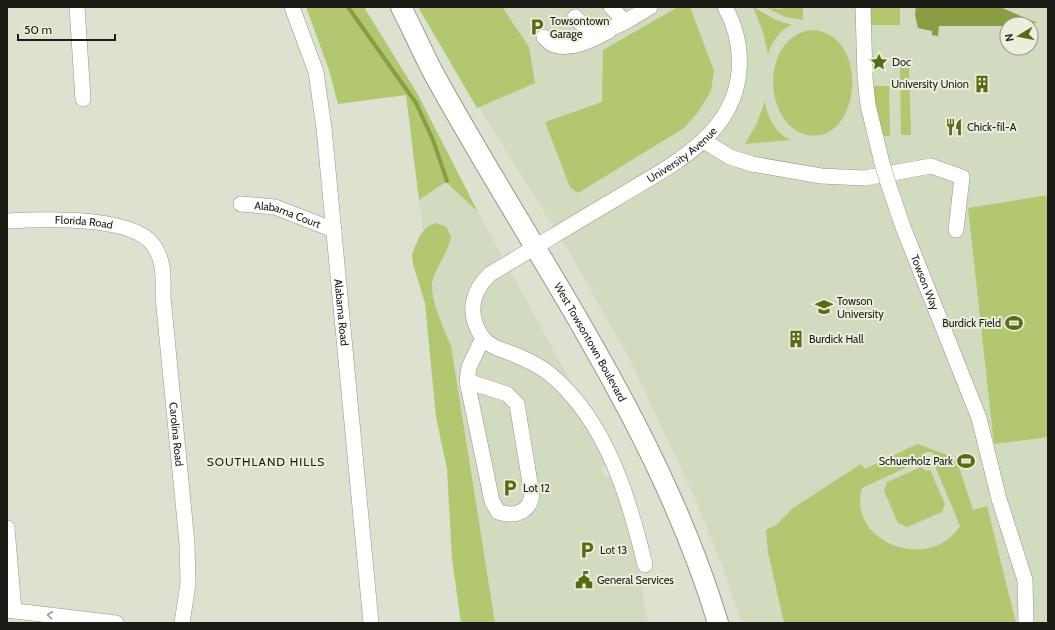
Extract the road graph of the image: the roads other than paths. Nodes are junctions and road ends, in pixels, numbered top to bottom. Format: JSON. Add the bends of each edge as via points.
{"nodes":[{"id":1,"x":77,"y":7,"type":"edge"},
{"id":2,"x":292,"y":7,"type":"edge"},
{"id":3,"x":387,"y":7,"type":"edge"},
{"id":4,"x":401,"y":7,"type":"edge"},
{"id":5,"x":611,"y":7,"type":"edge"},
{"id":6,"x":650,"y":7,"type":"edge"},
{"id":7,"x":725,"y":7,"type":"edge"},
{"id":8,"x":864,"y":7,"type":"edge"},
{"id":9,"x":575,"y":16,"type":"dead end"},
{"id":10,"x":625,"y":22,"type":"junction"},
{"id":11,"x":612,"y":29,"type":"junction"},
{"id":12,"x":544,"y":37,"type":"dead end"},
{"id":13,"x":435,"y":75,"type":"junction"},
{"id":14,"x":83,"y":99,"type":"dead end"},
{"id":15,"x":704,"y":140,"type":"junction"},
{"id":16,"x":241,"y":204,"type":"dead end"},
{"id":17,"x":7,"y":221,"type":"edge"},
{"id":18,"x":334,"y":230,"type":"junction"},
{"id":19,"x":956,"y":230,"type":"dead end"},
{"id":20,"x":154,"y":246,"type":"joint"},
{"id":21,"x":536,"y":247,"type":"junction"},
{"id":22,"x":483,"y":338,"type":"junction"},
{"id":23,"x":468,"y":381,"type":"junction"},
{"id":24,"x":7,"y":528,"type":"edge"},
{"id":25,"x":645,"y":565,"type":"dead end"},
{"id":26,"x":11,"y":610,"type":"edge"},
{"id":27,"x":116,"y":623,"type":"edge"},
{"id":28,"x":182,"y":623,"type":"edge"},
{"id":29,"x":371,"y":623,"type":"edge"},
{"id":30,"x":718,"y":623,"type":"edge"},
{"id":31,"x":1026,"y":623,"type":"edge"}],
"edges":[{"from":1,"to":14,"type":"street"},
{"from":2,"to":18,"type":"street","name":"Alabama Road","via":[[316,72]]},
{"from":3,"to":13,"type":"main road","name":"West Towsontown Boulevard"},
{"from":4,"to":13,"type":"main road","name":"West Towsontown Boulevard"},
{"from":5,"to":10,"type":"street"},
{"from":6,"to":10,"type":"street"},
{"from":7,"to":15,"type":"street","name":"University Avenue","via":[[737,37],[740,57],[738,78],[728,111]]},
{"from":8,"to":31,"type":"street","name":"Towson Way","bridge":true,"via":[[868,106],[882,163],[903,227],[979,418],[1006,522],[1025,580]]},
{"from":9,"to":11,"type":"street","via":[[583,26],[596,31]]},
{"from":10,"to":11,"type":"street"},
{"from":11,"to":12,"type":"street","via":[[588,42],[570,46],[553,45]]},
{"from":13,"to":21,"type":"main road","name":"West Towsontown Boulevard"},
{"from":15,"to":19,"type":"street","via":[[730,157],[752,164],[821,176],[865,178],[932,166],[962,177]]},
{"from":15,"to":21,"type":"street","name":"University Avenue","via":[[672,164]]},
{"from":16,"to":18,"type":"street","name":"Alabama Court","via":[[275,207]]},
{"from":17,"to":20,"type":"street","name":"Florida Road","via":[[37,219],[92,222],[139,232]]},
{"from":18,"to":29,"type":"street","name":"Alabama Road"},
{"from":20,"to":28,"type":"street","name":"Carolina Road","via":[[163,266],[163,305],[187,543],[188,584]]},
{"from":21,"to":22,"type":"street","name":"University Avenue","via":[[490,274],[478,287],[474,298],[473,318]]},
{"from":21,"to":30,"type":"main road","name":"West Towsontown Boulevard","via":[[620,393],[655,460],[685,528]]},
{"from":22,"to":23,"type":"street","via":[[469,367]]},
{"from":22,"to":25,"type":"street","via":[[496,348],[515,354],[550,374],[574,399],[605,446],[618,474]]},
{"from":23,"to":23,"type":"street","via":[[492,501],[498,512],[508,514],[523,511],[530,504],[532,494],[517,404],[508,394]]},
{"from":24,"to":26,"type":"street"},
{"from":27,"to":26,"type":"street","one_way":true}]}
